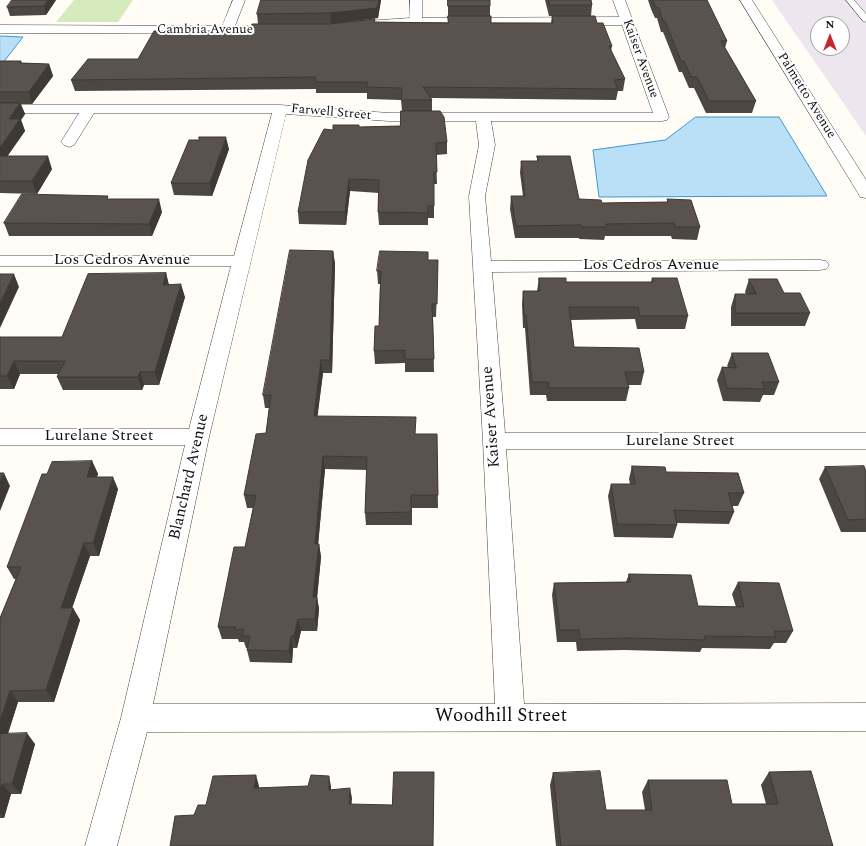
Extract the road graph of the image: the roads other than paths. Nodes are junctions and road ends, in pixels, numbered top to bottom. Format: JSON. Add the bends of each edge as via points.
{"nodes":[{"id":1,"x":239,"y":0,"type":"edge"},
{"id":2,"x":416,"y":0,"type":"edge"},
{"id":3,"x":618,"y":0,"type":"edge"},
{"id":4,"x":746,"y":0,"type":"edge"},
{"id":5,"x":850,"y":0,"type":"edge"},
{"id":6,"x":866,"y":19,"type":"edge"},
{"id":7,"x":416,"y":22,"type":"junction"},
{"id":8,"x":626,"y":22,"type":"junction"},
{"id":9,"x":338,"y":28,"type":"edge"},
{"id":10,"x":0,"y":29,"type":"edge"},
{"id":11,"x":227,"y":30,"type":"junction"},
{"id":12,"x":294,"y":30,"type":"edge"},
{"id":13,"x":0,"y":109,"type":"edge"},
{"id":14,"x":89,"y":109,"type":"junction"},
{"id":15,"x":280,"y":109,"type":"junction"},
{"id":16,"x":483,"y":117,"type":"junction"},
{"id":17,"x":662,"y":117,"type":"joint"},
{"id":18,"x":70,"y":142,"type":"dead end"},
{"id":19,"x":866,"y":193,"type":"edge"},
{"id":20,"x":0,"y":261,"type":"edge"},
{"id":21,"x":243,"y":261,"type":"junction"},
{"id":22,"x":820,"y":265,"type":"dead end"},
{"id":23,"x":482,"y":267,"type":"junction"},
{"id":24,"x":0,"y":437,"type":"edge"},
{"id":25,"x":198,"y":437,"type":"junction"},
{"id":26,"x":494,"y":441,"type":"junction"},
{"id":27,"x":866,"y":441,"type":"edge"},
{"id":28,"x":510,"y":717,"type":"junction"},
{"id":29,"x":866,"y":717,"type":"edge"},
{"id":30,"x":136,"y":718,"type":"junction"},
{"id":31,"x":101,"y":846,"type":"edge"}],
"edges":[{"from":1,"to":11,"type":"street"},
{"from":2,"to":7,"type":"street"},
{"from":3,"to":8,"type":"street","name":"Kaiser Avenue"},
{"from":4,"to":19,"type":"street","name":"Palmetto Avenue"},
{"from":5,"to":6,"type":"lane"},
{"from":7,"to":8,"type":"street"},
{"from":7,"to":9,"type":"street","via":[[385,22]]},
{"from":8,"to":17,"type":"street","name":"Kaiser Avenue"},
{"from":10,"to":11,"type":"street","name":"Cambria Avenue"},
{"from":11,"to":12,"type":"street","name":"Cambria Avenue"},
{"from":13,"to":14,"type":"street","name":"Farwell Street"},
{"from":14,"to":15,"type":"street","name":"Farwell Street"},
{"from":14,"to":18,"type":"street"},
{"from":15,"to":16,"type":"street","name":"Farwell Street","via":[[375,117]]},
{"from":15,"to":21,"type":"street","name":"Blanchard Avenue"},
{"from":16,"to":17,"type":"street","name":"Farwell Street"},
{"from":16,"to":23,"type":"street","name":"Kaiser Avenue","via":[[487,145],[477,196]]},
{"from":20,"to":21,"type":"street","name":"Los Cedros Avenue"},
{"from":21,"to":25,"type":"street","name":"Blanchard Avenue"},
{"from":22,"to":23,"type":"street","name":"Los Cedros Avenue"},
{"from":23,"to":26,"type":"street","name":"Kaiser Avenue"},
{"from":24,"to":25,"type":"street","name":"Lurelane Street"},
{"from":25,"to":30,"type":"street","name":"Blanchard Avenue"},
{"from":26,"to":27,"type":"street","name":"Lurelane Street"},
{"from":26,"to":28,"type":"street","name":"Kaiser Avenue"},
{"from":28,"to":29,"type":"street","name":"Woodhill Street"},
{"from":28,"to":30,"type":"street","name":"Woodhill Street"},
{"from":30,"to":31,"type":"street","name":"Blanchard Avenue"}]}
